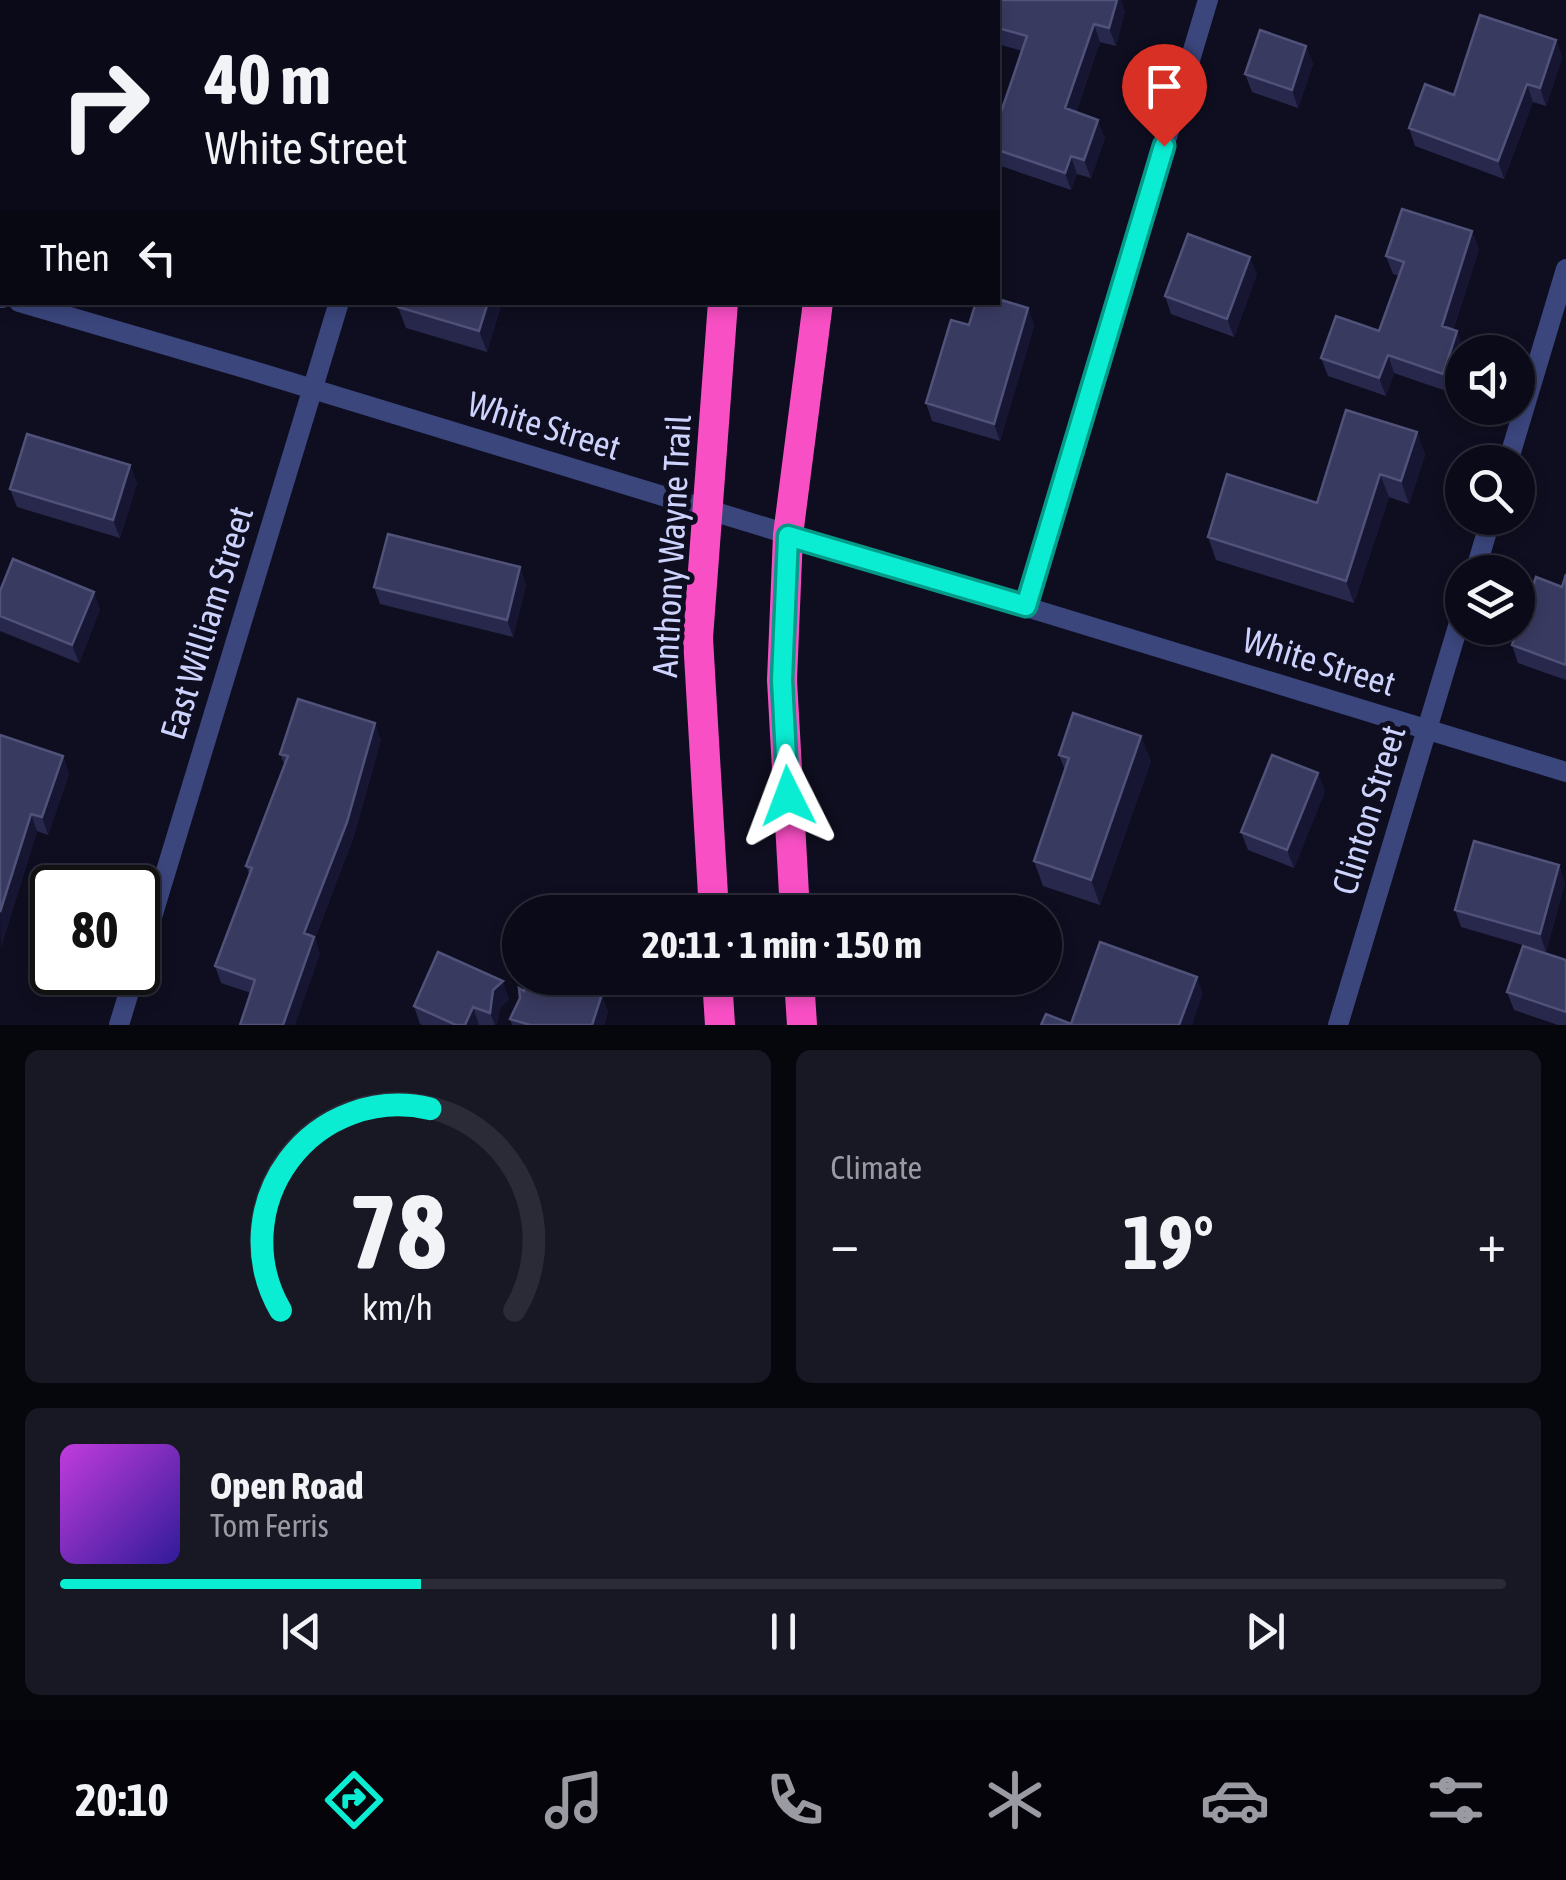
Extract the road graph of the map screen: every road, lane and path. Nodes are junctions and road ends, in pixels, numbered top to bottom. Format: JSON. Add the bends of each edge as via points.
{"nodes":[{"id":1,"x":1208,"y":0,"type":"edge"},
{"id":2,"x":1566,"y":269,"type":"edge"},
{"id":3,"x":29,"y":305,"type":"edge"},
{"id":4,"x":337,"y":305,"type":"edge"},
{"id":5,"x":723,"y":305,"type":"edge"},
{"id":6,"x":818,"y":305,"type":"edge"},
{"id":7,"x":313,"y":390,"type":"junction"},
{"id":8,"x":1513,"y":445,"type":"edge"},
{"id":9,"x":708,"y":510,"type":"junction"},
{"id":10,"x":788,"y":536,"type":"junction"},
{"id":11,"x":1026,"y":606,"type":"junction"},
{"id":12,"x":1453,"y":645,"type":"edge"},
{"id":13,"x":1428,"y":729,"type":"junction"},
{"id":14,"x":1566,"y":772,"type":"edge"},
{"id":15,"x":160,"y":891,"type":"edge"},
{"id":16,"x":713,"y":895,"type":"edge"},
{"id":17,"x":794,"y":895,"type":"edge"},
{"id":18,"x":127,"y":995,"type":"edge"},
{"id":19,"x":719,"y":995,"type":"edge"},
{"id":20,"x":800,"y":995,"type":"edge"},
{"id":21,"x":118,"y":1025,"type":"edge"},
{"id":22,"x":720,"y":1025,"type":"edge"},
{"id":23,"x":802,"y":1025,"type":"edge"},
{"id":24,"x":1338,"y":1025,"type":"edge"}],
"edges":[{"from":1,"to":11,"type":"street"},
{"from":2,"to":8,"type":"street"},
{"from":3,"to":7,"type":"street","name":"White Street"},
{"from":4,"to":7,"type":"street","name":"East William Street"},
{"from":5,"to":9,"type":"highway","name":"Anthony Wayne Trail"},
{"from":6,"to":10,"type":"highway"},
{"from":7,"to":9,"type":"street","name":"White Street"},
{"from":7,"to":15,"type":"street","name":"East William Street"},
{"from":9,"to":10,"type":"street","name":"White Street"},
{"from":9,"to":16,"type":"highway","name":"Anthony Wayne Trail","via":[[698,638]]},
{"from":10,"to":11,"type":"street","name":"White Street"},
{"from":10,"to":17,"type":"highway","via":[[782,680]]},
{"from":11,"to":13,"type":"street","name":"White Street"},
{"from":12,"to":13,"type":"street","name":"Clinton Street"},
{"from":13,"to":14,"type":"street","name":"White Street"},
{"from":13,"to":24,"type":"street","name":"Clinton Street"},
{"from":18,"to":21,"type":"street"},
{"from":19,"to":22,"type":"highway"},
{"from":20,"to":23,"type":"highway"}]}
